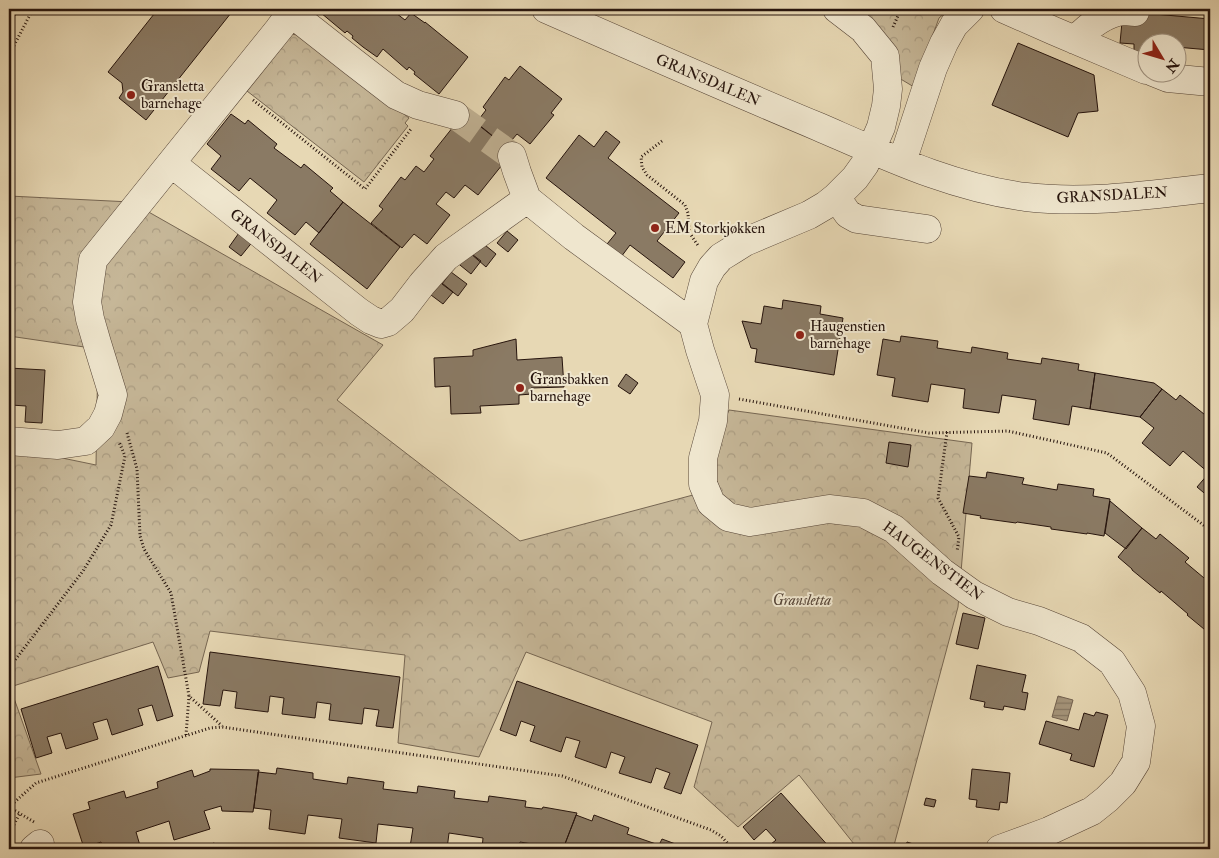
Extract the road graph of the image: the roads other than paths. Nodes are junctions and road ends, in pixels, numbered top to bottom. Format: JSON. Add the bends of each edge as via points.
{"nodes":[{"id":1,"x":546,"y":9,"type":"edge"},
{"id":2,"x":837,"y":9,"type":"edge"},
{"id":3,"x":970,"y":9,"type":"edge"},
{"id":4,"x":1004,"y":9,"type":"edge"},
{"id":5,"x":291,"y":11,"type":"edge"},
{"id":6,"x":1135,"y":12,"type":"dead end"},
{"id":7,"x":1075,"y":40,"type":"junction"},
{"id":8,"x":1136,"y":66,"type":"edge"},
{"id":9,"x":1186,"y":80,"type":"edge"},
{"id":10,"x":1210,"y":82,"type":"edge"},
{"id":11,"x":456,"y":115,"type":"tunnel mouth"},
{"id":12,"x":872,"y":149,"type":"junction"},
{"id":13,"x":512,"y":156,"type":"tunnel mouth"},
{"id":14,"x":902,"y":162,"type":"junction"},
{"id":15,"x":171,"y":163,"type":"junction"},
{"id":16,"x":1210,"y":188,"type":"edge"},
{"id":17,"x":836,"y":198,"type":"junction"},
{"id":18,"x":527,"y":199,"type":"junction"},
{"id":19,"x":927,"y":229,"type":"dead end"},
{"id":20,"x":694,"y":324,"type":"junction"},
{"id":21,"x":9,"y":441,"type":"edge"},
{"id":22,"x":1000,"y":849,"type":"edge"}],
"edges":[{"from":1,"to":12,"type":"street","name":"GRANSDALEN"},
{"from":2,"to":12,"type":"street","via":[[863,29],[885,56],[886,106]]},
{"from":3,"to":14,"type":"street","via":[[954,25],[944,43]]},
{"from":4,"to":7,"type":"street"},
{"from":5,"to":11,"type":"street","via":[[396,94],[418,105]]},
{"from":5,"to":15,"type":"street"},
{"from":6,"to":7,"type":"street","via":[[1110,14],[1089,26]]},
{"from":7,"to":8,"type":"street"},
{"from":9,"to":10,"type":"street"},
{"from":12,"to":14,"type":"street","name":"GRANSDALEN"},
{"from":12,"to":17,"type":"street","name":"HAUGENSTIEN","via":[[855,178]]},
{"from":13,"to":18,"type":"street"},
{"from":14,"to":16,"type":"street","name":"GRANSDALEN","via":[[961,183],[1026,197],[1088,200]]},
{"from":15,"to":18,"type":"street","name":"GRANSDALEN","via":[[359,312],[381,324],[402,310],[446,257]]},
{"from":15,"to":21,"type":"street","via":[[94,260],[87,302],[113,395],[101,427],[86,440],[58,445]]},
{"from":17,"to":19,"type":"street","via":[[848,214],[857,219]]},
{"from":17,"to":20,"type":"street","name":"HAUGENSTIEN","via":[[809,216],[746,242],[721,257],[704,281]]},
{"from":18,"to":20,"type":"street"},
{"from":20,"to":22,"type":"street","name":"HAUGENSTIEN","via":[[715,395],[713,420],[703,458],[703,484],[712,503],[728,517],[750,522],[829,509],[863,513],[894,529],[942,572],[974,595],[1008,612],[1081,638],[1112,662],[1132,693],[1141,726],[1136,762],[1123,783],[1092,811]]}]}
